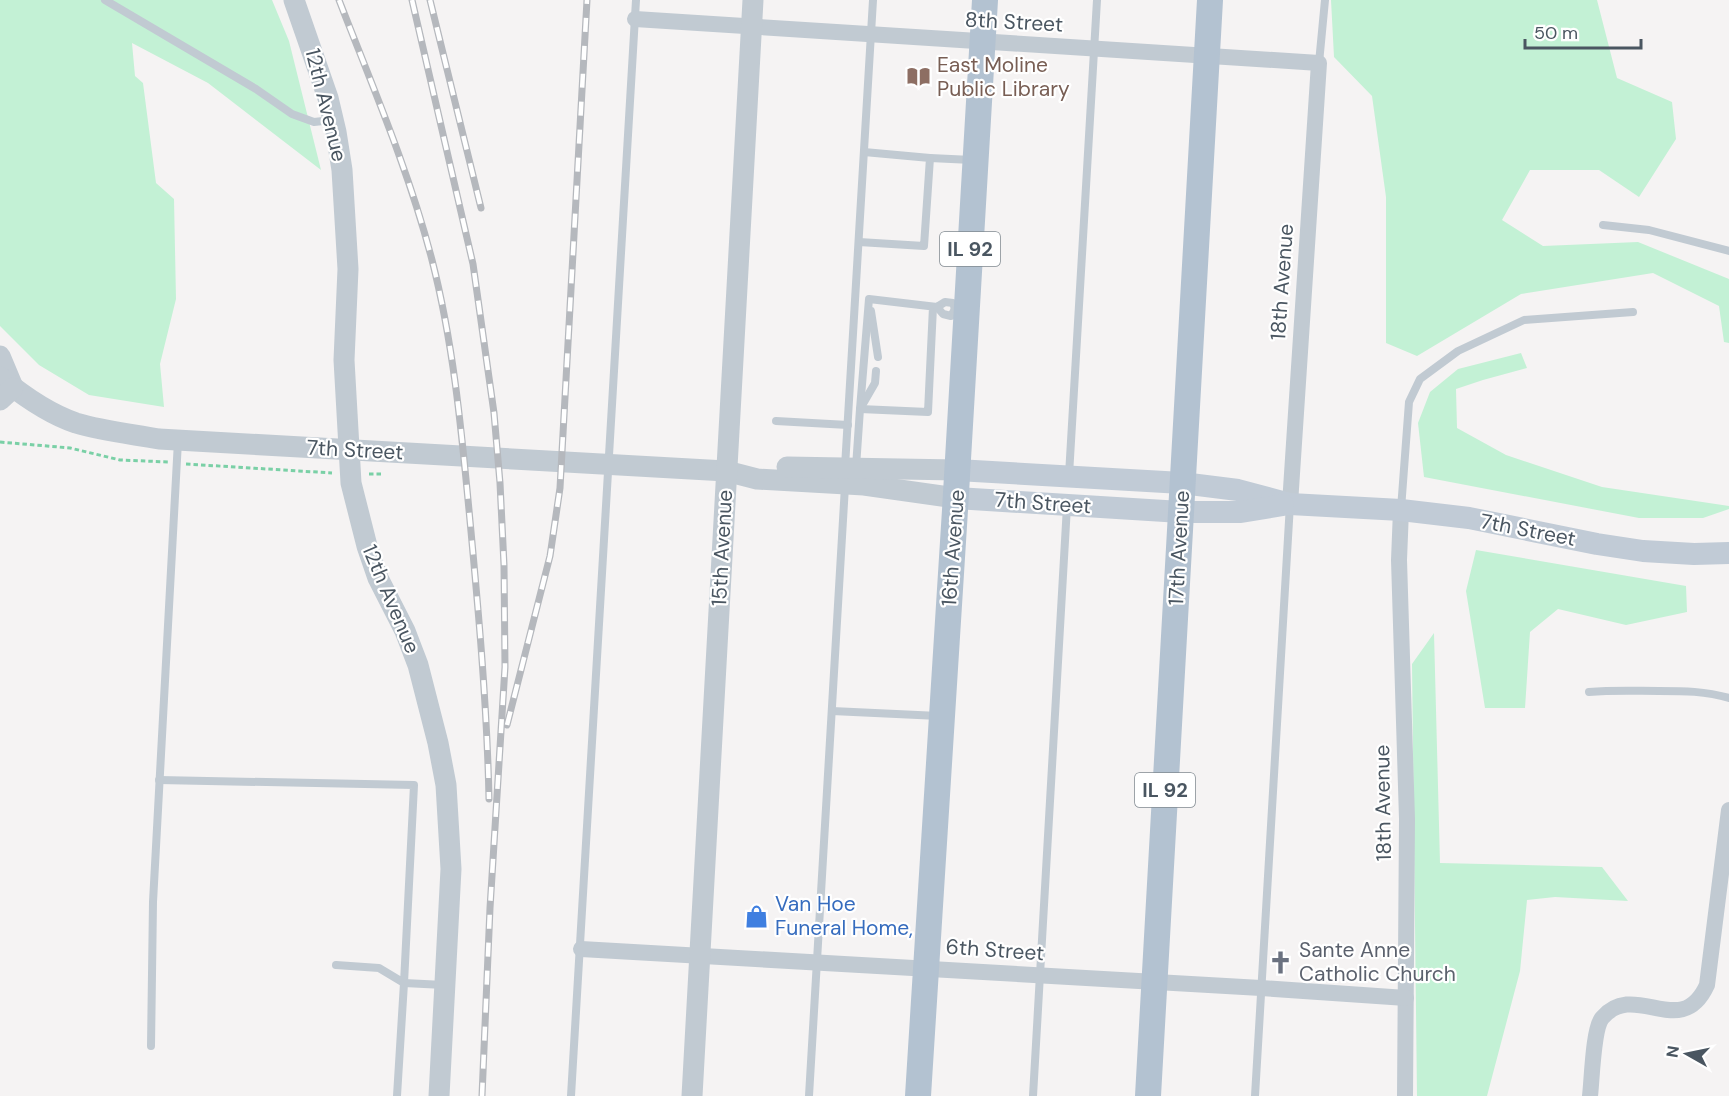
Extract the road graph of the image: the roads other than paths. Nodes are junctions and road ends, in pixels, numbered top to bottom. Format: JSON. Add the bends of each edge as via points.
{"nodes":[{"id":1,"x":105,"y":0,"type":"edge"},
{"id":2,"x":294,"y":0,"type":"edge"},
{"id":3,"x":636,"y":0,"type":"edge"},
{"id":4,"x":753,"y":0,"type":"edge"},
{"id":5,"x":873,"y":0,"type":"edge"},
{"id":6,"x":985,"y":0,"type":"edge"},
{"id":7,"x":1096,"y":0,"type":"edge"},
{"id":8,"x":1210,"y":0,"type":"edge"},
{"id":9,"x":1325,"y":0,"type":"edge"},
{"id":10,"x":635,"y":19,"type":"junction"},
{"id":11,"x":752,"y":28,"type":"junction"},
{"id":12,"x":871,"y":36,"type":"junction"},
{"id":13,"x":982,"y":42,"type":"junction"},
{"id":14,"x":1094,"y":49,"type":"junction"},
{"id":15,"x":1207,"y":56,"type":"junction"},
{"id":16,"x":1319,"y":63,"type":"junction"},
{"id":17,"x":333,"y":120,"type":"junction"},
{"id":18,"x":864,"y":153,"type":"junction"},
{"id":19,"x":930,"y":158,"type":"junction"},
{"id":20,"x":975,"y":160,"type":"junction"},
{"id":21,"x":1603,"y":225,"type":"dead end"},
{"id":22,"x":859,"y":242,"type":"junction"},
{"id":23,"x":1729,"y":251,"type":"edge"},
{"id":24,"x":868,"y":299,"type":"junction"},
{"id":25,"x":935,"y":307,"type":"junction"},
{"id":26,"x":961,"y":310,"type":"junction"},
{"id":27,"x":1633,"y":312,"type":"dead end"},
{"id":28,"x":0,"y":356,"type":"edge"},
{"id":29,"x":878,"y":357,"type":"dead end"},
{"id":30,"x":876,"y":371,"type":"dead end"},
{"id":31,"x":4,"y":388,"type":"edge"},
{"id":32,"x":860,"y":409,"type":"junction"},
{"id":33,"x":776,"y":421,"type":"dead end"},
{"id":34,"x":848,"y":425,"type":"junction"},
{"id":35,"x":178,"y":440,"type":"junction"},
{"id":36,"x":350,"y":449,"type":"junction"},
{"id":37,"x":609,"y":463,"type":"junction"},
{"id":38,"x":957,"y":470,"type":"junction"},
{"id":39,"x":726,"y":471,"type":"junction"},
{"id":40,"x":849,"y":473,"type":"junction"},
{"id":41,"x":1069,"y":476,"type":"junction"},
{"id":42,"x":1182,"y":483,"type":"junction"},
{"id":43,"x":956,"y":498,"type":"junction"},
{"id":44,"x":1290,"y":504,"type":"junction"},
{"id":45,"x":1067,"y":505,"type":"junction"},
{"id":46,"x":1401,"y":510,"type":"junction"},
{"id":47,"x":1181,"y":512,"type":"junction"},
{"id":48,"x":1729,"y":553,"type":"edge"},
{"id":49,"x":1589,"y":692,"type":"dead end"},
{"id":50,"x":1729,"y":698,"type":"edge"},
{"id":51,"x":832,"y":711,"type":"junction"},
{"id":52,"x":942,"y":717,"type":"junction"},
{"id":53,"x":159,"y":780,"type":"junction"},
{"id":54,"x":1729,"y":810,"type":"edge"},
{"id":55,"x":581,"y":949,"type":"junction"},
{"id":56,"x":700,"y":957,"type":"junction"},
{"id":57,"x":817,"y":963,"type":"junction"},
{"id":58,"x":336,"y":965,"type":"dead end"},
{"id":59,"x":925,"y":968,"type":"junction"},
{"id":60,"x":1040,"y":976,"type":"junction"},
{"id":61,"x":404,"y":982,"type":"junction"},
{"id":62,"x":1154,"y":983,"type":"junction"},
{"id":63,"x":445,"y":985,"type":"junction"},
{"id":64,"x":1261,"y":988,"type":"junction"},
{"id":65,"x":1406,"y":998,"type":"junction"},
{"id":66,"x":151,"y":1046,"type":"dead end"},
{"id":67,"x":397,"y":1096,"type":"edge"},
{"id":68,"x":439,"y":1096,"type":"edge"},
{"id":69,"x":571,"y":1096,"type":"edge"},
{"id":70,"x":692,"y":1096,"type":"edge"},
{"id":71,"x":809,"y":1096,"type":"edge"},
{"id":72,"x":918,"y":1096,"type":"edge"},
{"id":73,"x":1033,"y":1096,"type":"edge"},
{"id":74,"x":1148,"y":1096,"type":"edge"},
{"id":75,"x":1255,"y":1096,"type":"edge"},
{"id":76,"x":1405,"y":1096,"type":"edge"},
{"id":77,"x":1590,"y":1096,"type":"edge"}],
"edges":[{"from":1,"to":17,"type":"lane","via":[[256,88],[292,114],[314,122]]},
{"from":2,"to":17,"type":"street","name":"12th Avenue"},
{"from":3,"to":10,"type":"lane"},
{"from":4,"to":11,"type":"street","name":"15th Avenue"},
{"from":5,"to":12,"type":"lane"},
{"from":6,"to":13,"type":"main road","name":"16th Avenue","number":"IL 92"},
{"from":7,"to":14,"type":"lane"},
{"from":8,"to":15,"type":"main road","name":"17th Avenue","number":"IL 92"},
{"from":9,"to":16,"type":"lane"},
{"from":10,"to":11,"type":"street","name":"8th Street"},
{"from":10,"to":37,"type":"lane"},
{"from":11,"to":12,"type":"street","name":"8th Street"},
{"from":11,"to":39,"type":"street","name":"15th Avenue"},
{"from":12,"to":13,"type":"street","name":"8th Street"},
{"from":12,"to":18,"type":"lane"},
{"from":13,"to":14,"type":"street","name":"8th Street"},
{"from":13,"to":20,"type":"main road","name":"16th Avenue","number":"IL 92"},
{"from":14,"to":15,"type":"street","name":"8th Street"},
{"from":14,"to":41,"type":"lane"},
{"from":15,"to":16,"type":"street","name":"8th Street"},
{"from":15,"to":42,"type":"main road","name":"17th Avenue","number":"IL 92"},
{"from":16,"to":44,"type":"street","name":"18th Avenue"},
{"from":17,"to":36,"type":"street","name":"12th Avenue","via":[[345,198],[348,269],[344,360]]},
{"from":18,"to":19,"type":"lane"},
{"from":18,"to":22,"type":"lane"},
{"from":19,"to":20,"type":"lane"},
{"from":19,"to":22,"type":"lane","via":[[924,246]]},
{"from":20,"to":26,"type":"main road","name":"16th Avenue","number":"IL 92"},
{"from":21,"to":23,"type":"lane","via":[[1649,230]]},
{"from":22,"to":34,"type":"lane"},
{"from":24,"to":25,"type":"lane"},
{"from":24,"to":29,"type":"lane"},
{"from":24,"to":32,"type":"lane"},
{"from":25,"to":26,"type":"lane","via":[[945,302]]},
{"from":25,"to":32,"type":"lane","via":[[928,412]]},
{"from":26,"to":38,"type":"main road","name":"16th Avenue","number":"IL 92"},
{"from":27,"to":46,"type":"lane","via":[[1524,320],[1458,351],[1420,379],[1409,402]]},
{"from":28,"to":31,"type":"street"},
{"from":30,"to":32,"type":"lane","via":[[875,383]]},
{"from":31,"to":35,"type":"street","name":"7th Street","via":[[75,422]]},
{"from":32,"to":40,"type":"lane"},
{"from":33,"to":34,"type":"lane"},
{"from":34,"to":40,"type":"lane"},
{"from":35,"to":36,"type":"street","name":"7th Street"},
{"from":35,"to":53,"type":"lane"},
{"from":36,"to":37,"type":"street","name":"7th Street"},
{"from":36,"to":63,"type":"street","name":"12th Avenue","via":[[351,483],[367,546],[418,665],[446,785],[451,869]]},
{"from":37,"to":39,"type":"street","name":"7th Street"},
{"from":37,"to":55,"type":"lane"},
{"from":38,"to":40,"type":"street","name":"7th Street"},
{"from":38,"to":41,"type":"main road","name":"7th Street"},
{"from":38,"to":43,"type":"main road","name":"16th Avenue","number":"IL 92"},
{"from":39,"to":40,"type":"street","name":"7th Street","via":[[757,479]]},
{"from":39,"to":56,"type":"street","name":"15th Avenue"},
{"from":40,"to":43,"type":"street","name":"7th Street","via":[[864,485]]},
{"from":40,"to":51,"type":"lane"},
{"from":41,"to":42,"type":"main road","name":"7th Street"},
{"from":42,"to":44,"type":"main road","name":"7th Street","via":[[1238,490]]},
{"from":42,"to":47,"type":"main road","name":"17th Avenue","number":"IL 92"},
{"from":43,"to":45,"type":"main road","name":"7th Street"},
{"from":43,"to":52,"type":"main road","name":"16th Avenue","number":"IL 92"},
{"from":44,"to":46,"type":"main road","name":"7th Street"},
{"from":44,"to":47,"type":"main road","name":"7th Street","via":[[1242,512]]},
{"from":44,"to":64,"type":"lane"},
{"from":45,"to":47,"type":"main road","name":"7th Street"},
{"from":45,"to":60,"type":"lane"},
{"from":46,"to":48,"type":"main road","name":"7th Street","via":[[1469,518],[1643,551]]},
{"from":46,"to":65,"type":"street","name":"18th Avenue"},
{"from":47,"to":62,"type":"main road","name":"17th Avenue","number":"IL 92"},
{"from":49,"to":50,"type":"lane","via":[[1689,691]]},
{"from":51,"to":52,"type":"lane"},
{"from":51,"to":57,"type":"lane"},
{"from":52,"to":59,"type":"main road","name":"16th Avenue","number":"IL 92"},
{"from":53,"to":61,"type":"lane","via":[[414,785]]},
{"from":53,"to":66,"type":"lane"},
{"from":54,"to":77,"type":"street","via":[[1707,985],[1696,1004],[1687,1009],[1626,1004],[1602,1018],[1597,1030]]},
{"from":55,"to":56,"type":"street","name":"6th Street"},
{"from":55,"to":69,"type":"lane"},
{"from":56,"to":57,"type":"street","name":"6th Street"},
{"from":56,"to":70,"type":"street","name":"15th Avenue"},
{"from":57,"to":59,"type":"street","name":"6th Street"},
{"from":57,"to":71,"type":"lane"},
{"from":58,"to":61,"type":"lane","via":[[379,968]]},
{"from":59,"to":60,"type":"street","name":"6th Street"},
{"from":59,"to":72,"type":"main road","name":"16th Avenue","number":"IL 92"},
{"from":60,"to":62,"type":"street","name":"6th Street"},
{"from":60,"to":73,"type":"lane"},
{"from":61,"to":63,"type":"lane"},
{"from":61,"to":67,"type":"lane"},
{"from":62,"to":64,"type":"street","name":"6th Street"},
{"from":62,"to":74,"type":"main road","name":"17th Avenue","number":"IL 92"},
{"from":63,"to":68,"type":"street","name":"12th Avenue"},
{"from":64,"to":65,"type":"street","name":"6th Street"},
{"from":64,"to":75,"type":"lane"},
{"from":65,"to":76,"type":"street","name":"18th Avenue"}]}
